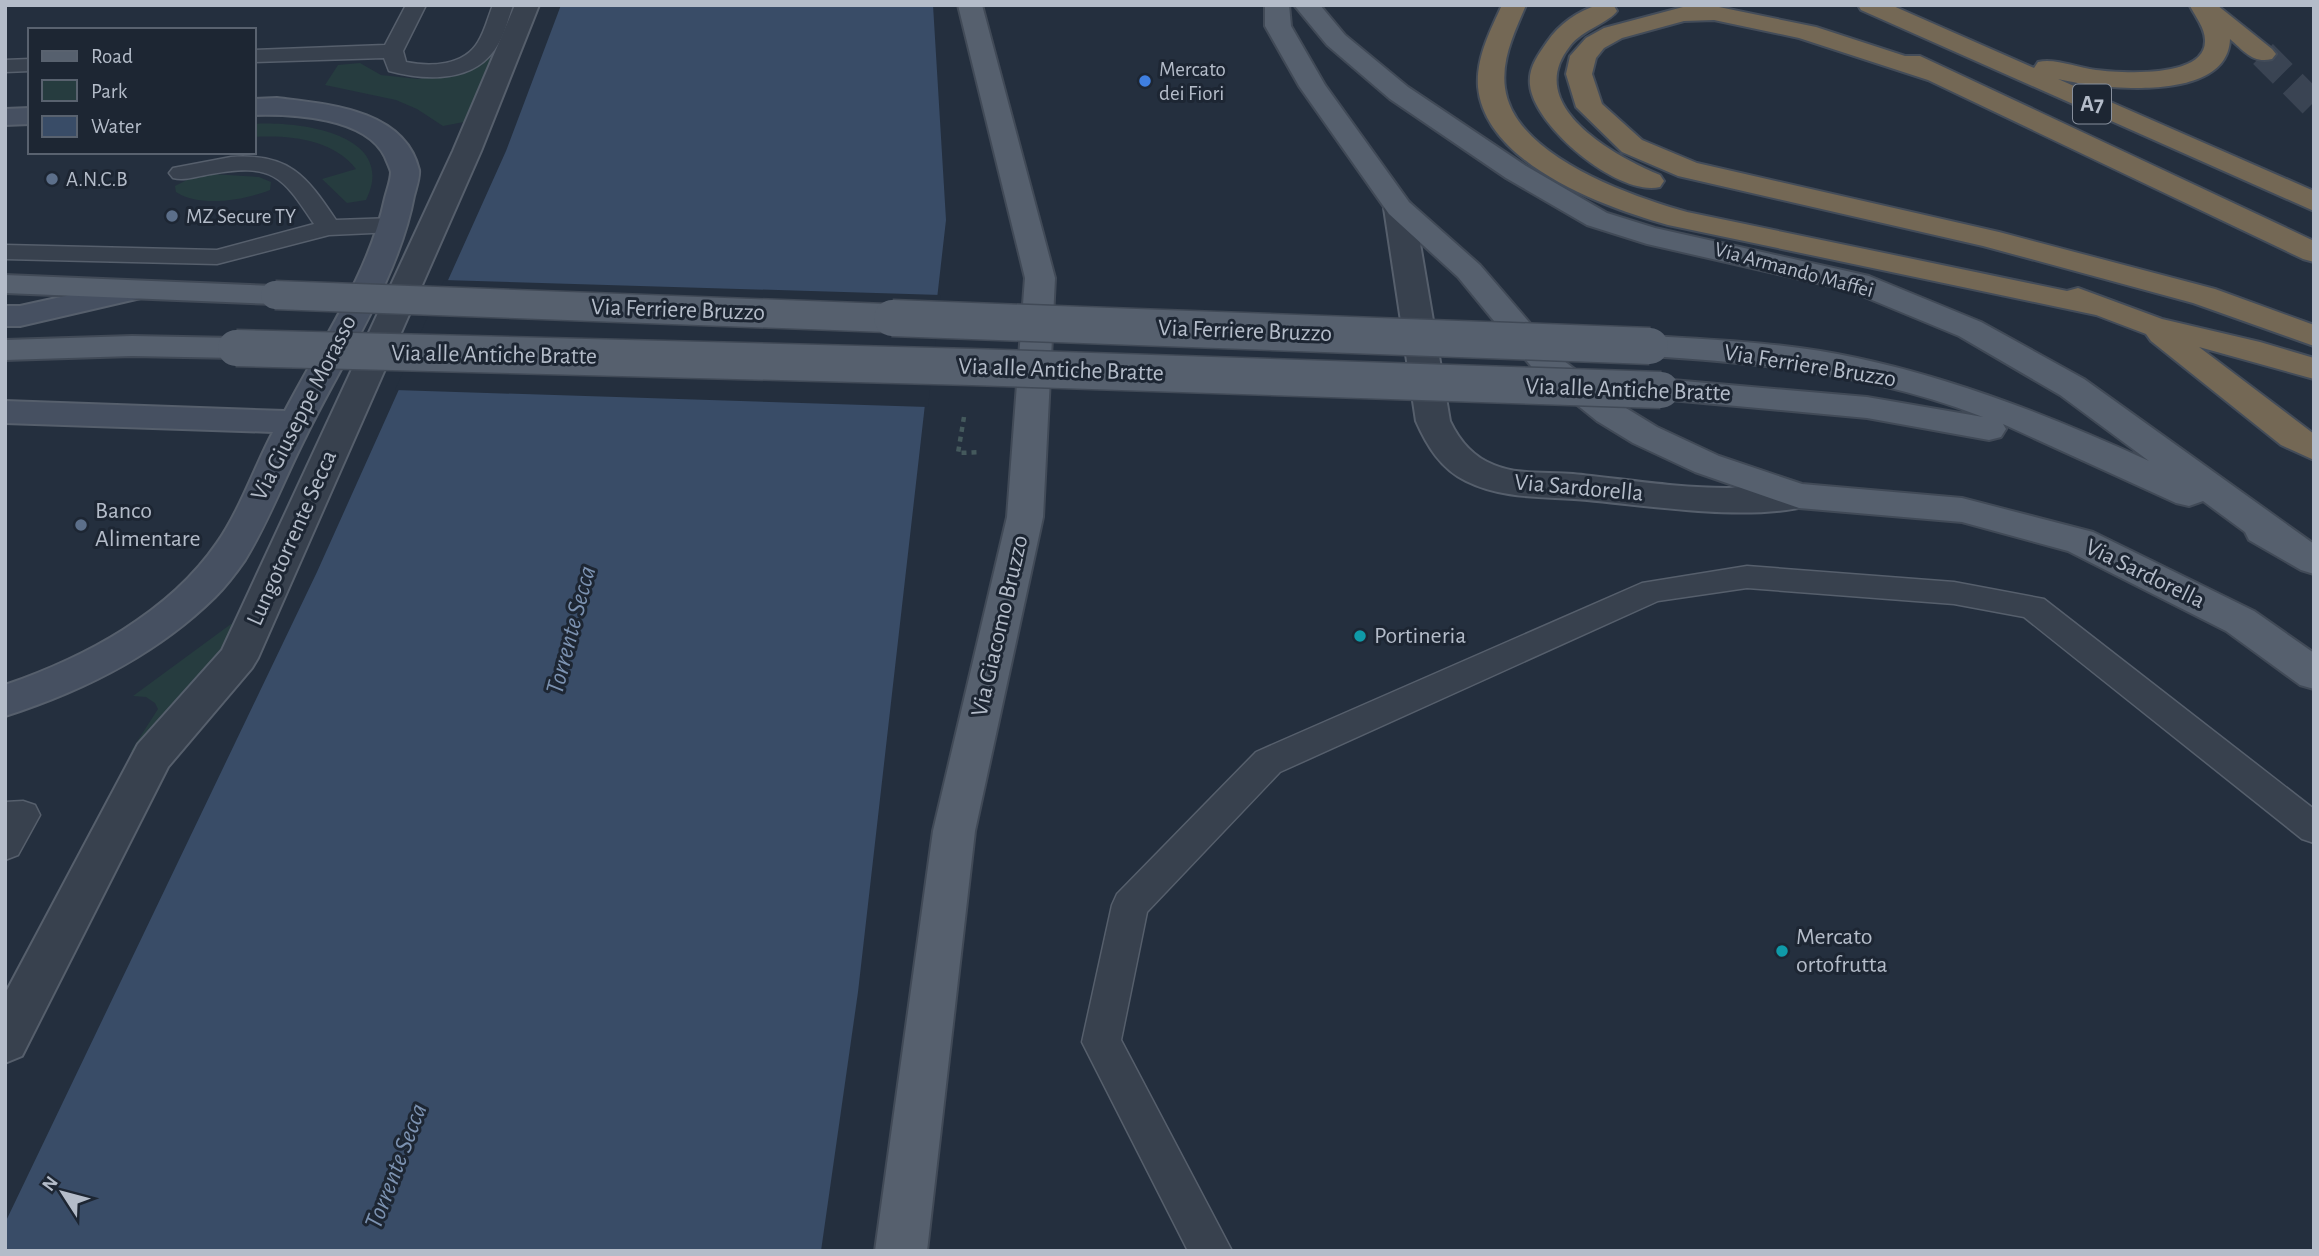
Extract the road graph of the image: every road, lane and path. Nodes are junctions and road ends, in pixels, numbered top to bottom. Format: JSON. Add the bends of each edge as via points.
{"nodes":[{"id":1,"x":416,"y":5,"type":"edge"},
{"id":2,"x":503,"y":5,"type":"edge"},
{"id":3,"x":527,"y":5,"type":"edge"},
{"id":4,"x":970,"y":5,"type":"edge"},
{"id":5,"x":1277,"y":5,"type":"edge"},
{"id":6,"x":1306,"y":5,"type":"edge"},
{"id":7,"x":1514,"y":5,"type":"edge"},
{"id":8,"x":1623,"y":5,"type":"edge"},
{"id":9,"x":1793,"y":5,"type":"edge"},
{"id":10,"x":1870,"y":5,"type":"edge"},
{"id":11,"x":1889,"y":5,"type":"edge"},
{"id":12,"x":2201,"y":6,"type":"edge"},
{"id":13,"x":392,"y":51,"type":"junction"},
{"id":14,"x":2263,"y":54,"type":"tunnel mouth"},
{"id":15,"x":256,"y":56,"type":"edge"},
{"id":16,"x":28,"y":65,"type":"edge"},
{"id":17,"x":5,"y":66,"type":"edge"},
{"id":18,"x":1935,"y":74,"type":"junction"},
{"id":19,"x":256,"y":107,"type":"edge"},
{"id":20,"x":28,"y":116,"type":"edge"},
{"id":21,"x":5,"y":117,"type":"edge"},
{"id":22,"x":181,"y":173,"type":"dead end"},
{"id":23,"x":2314,"y":202,"type":"edge"},
{"id":24,"x":1399,"y":208,"type":"junction"},
{"id":25,"x":394,"y":225,"type":"junction"},
{"id":26,"x":329,"y":228,"type":"junction"},
{"id":27,"x":5,"y":252,"type":"edge"},
{"id":28,"x":2314,"y":253,"type":"edge"},
{"id":29,"x":1977,"y":258,"type":"junction"},
{"id":30,"x":5,"y":284,"type":"edge"},
{"id":31,"x":134,"y":290,"type":"junction"},
{"id":32,"x":13,"y":316,"type":"edge"},
{"id":33,"x":2152,"y":326,"type":"junction"},
{"id":34,"x":2314,"y":336,"type":"edge"},
{"id":35,"x":75,"y":348,"type":"junction"},
{"id":36,"x":5,"y":350,"type":"edge"},
{"id":37,"x":2314,"y":369,"type":"edge"},
{"id":38,"x":5,"y":412,"type":"edge"},
{"id":39,"x":295,"y":422,"type":"junction"},
{"id":40,"x":2314,"y":449,"type":"edge"},
{"id":41,"x":2111,"y":458,"type":"junction"},
{"id":42,"x":1800,"y":496,"type":"junction"},
{"id":43,"x":2299,"y":552,"type":"edge"},
{"id":44,"x":2240,"y":621,"type":"junction"},
{"id":45,"x":2314,"y":652,"type":"edge"},
{"id":46,"x":2314,"y":674,"type":"edge"},
{"id":47,"x":5,"y":701,"type":"edge"},
{"id":48,"x":5,"y":816,"type":"edge"},
{"id":49,"x":2314,"y":829,"type":"edge"},
{"id":50,"x":5,"y":845,"type":"edge"},
{"id":51,"x":5,"y":1041,"type":"edge"},
{"id":52,"x":901,"y":1251,"type":"edge"},
{"id":53,"x":1211,"y":1251,"type":"edge"}],
"edges":[{"from":1,"to":13,"type":"lane"},
{"from":2,"to":13,"type":"lane","via":[[485,50],[469,62],[414,72],[397,66]]},
{"from":3,"to":51,"type":"street","name":"Lungotorrente Secca","via":[[467,151],[238,658],[153,756]]},
{"from":4,"to":52,"type":"main road","name":"Via Giacomo Bruzzo","via":[[1040,278],[1025,516],[954,831]]},
{"from":5,"to":24,"type":"main road","name":"Via Sardorella","via":[[1278,26],[1312,86]]},
{"from":6,"to":43,"type":"main road","name":"Via Armando Maffei","via":[[1336,40],[1399,93],[1516,172],[1597,219],[1647,235],[1858,283],[1970,329],[2072,387]]},
{"from":7,"to":29,"type":"highway","via":[[1489,67],[1494,97],[1502,116],[1526,144],[1556,167],[1612,197],[1687,221]]},
{"from":8,"to":29,"type":"highway","via":[[1595,14],[1571,29],[1550,51],[1542,70],[1542,90],[1553,113],[1597,154],[1641,178],[1698,197]]},
{"from":9,"to":18,"type":"highway","number":"A7"},
{"from":10,"to":23,"type":"highway","number":"A7"},
{"from":11,"to":12,"type":"highway","via":[[2028,62],[2072,75],[2116,80],[2152,80],[2204,66],[2216,54],[2218,41]]},
{"from":12,"to":14,"type":"highway"},
{"from":13,"to":15,"type":"lane"},
{"from":16,"to":17,"type":"lane"},
{"from":18,"to":28,"type":"highway","number":"A7"},
{"from":18,"to":29,"type":"highway","via":[[1807,32],[1714,13],[1682,14],[1613,33],[1583,56],[1579,74],[1589,107],[1632,146],[1688,170]]},
{"from":19,"to":25,"type":"main road","name":"Via Giuseppe Morasso","via":[[328,112],[363,123],[393,145],[405,171]]},
{"from":20,"to":21,"type":"main road"},
{"from":22,"to":26,"type":"lane","via":[[246,164],[278,167]]},
{"from":24,"to":42,"type":"main road","name":"Via Sardorella","via":[[1469,271],[1547,364],[1609,413],[1707,464]]},
{"from":24,"to":42,"type":"street","name":"Via Sardorella","via":[[1433,421],[1443,443],[1463,463],[1510,484],[1726,500]]},
{"from":25,"to":26,"type":"lane"},
{"from":25,"to":39,"type":"main road","name":"Via Giuseppe Morasso","via":[[377,268]]},
{"from":26,"to":27,"type":"lane","via":[[217,257]]},
{"from":29,"to":33,"type":"highway"},
{"from":29,"to":34,"type":"highway","via":[[2204,296]]},
{"from":30,"to":31,"type":"main road","name":"Via Ferriere Bruzzo"},
{"from":31,"to":32,"type":"main road"},
{"from":31,"to":41,"type":"main road","name":"Via Ferriere Bruzzo","bridge":true,"via":[[1759,353],[1856,368],[1941,390],[2017,416]]},
{"from":32,"to":35,"type":"main road"},
{"from":33,"to":37,"type":"highway","via":[[2249,348]]},
{"from":33,"to":40,"type":"highway"},
{"from":35,"to":36,"type":"main road","name":"Via alle Antiche Bratte"},
{"from":35,"to":41,"type":"main road","name":"Via alle Antiche Bratte","bridge":true,"via":[[875,365],[1661,390],[1777,397],[1942,418]]},
{"from":38,"to":39,"type":"main road"},
{"from":39,"to":47,"type":"main road","name":"Via Giuseppe Morasso","via":[[227,558],[202,586],[175,611],[105,658]]},
{"from":41,"to":43,"type":"main road","name":"Via Ferriere Bruzzo","via":[[2216,506]]},
{"from":42,"to":44,"type":"main road","name":"Via Sardorella","via":[[1962,510],[2080,541]]},
{"from":44,"to":45,"type":"main road","name":"Via Sardorella"},
{"from":44,"to":46,"type":"main road","name":"Via Sardorella"},
{"from":48,"to":50,"type":"lane","via":[[23,815]]},
{"from":49,"to":53,"type":"lane","via":[[2033,607],[1954,593],[1747,577],[1653,591],[1268,762],[1130,905],[1101,1042]]}]}
